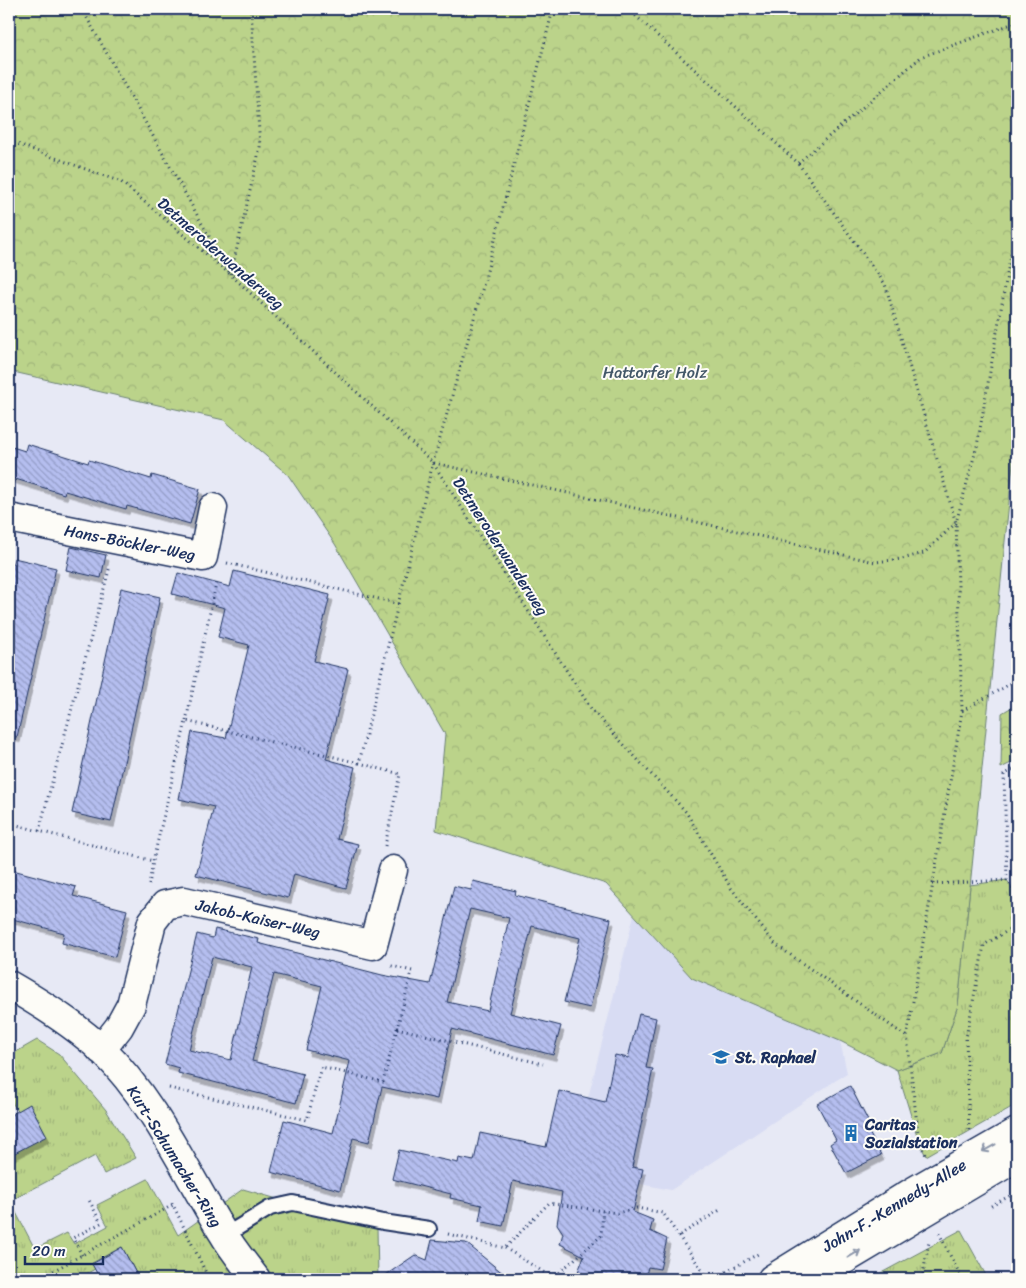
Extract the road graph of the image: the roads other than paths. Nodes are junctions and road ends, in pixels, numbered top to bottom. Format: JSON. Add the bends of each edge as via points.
{"nodes":[{"id":1,"x":213,"y":508,"type":"dead end"},
{"id":2,"x":9,"y":518,"type":"edge"},
{"id":3,"x":393,"y":870,"type":"road end"},
{"id":4,"x":9,"y":985,"type":"edge"},
{"id":5,"x":101,"y":1050,"type":"junction"},
{"id":6,"x":1017,"y":1132,"type":"edge"},
{"id":7,"x":1017,"y":1157,"type":"edge"},
{"id":8,"x":957,"y":1174,"type":"junction"},
{"id":9,"x":429,"y":1229,"type":"road end"},
{"id":10,"x":224,"y":1236,"type":"junction"},
{"id":11,"x":240,"y":1279,"type":"edge"},
{"id":12,"x":256,"y":1279,"type":"edge"},
{"id":13,"x":772,"y":1279,"type":"edge"},
{"id":14,"x":812,"y":1279,"type":"edge"}],
"edges":[{"from":1,"to":2,"type":"street","name":"Hans-Böckler-Weg","via":[[203,557]]},
{"from":3,"to":5,"type":"street","name":"Jakob-Kaiser-Weg","via":[[373,944],[184,901],[164,905],[152,922],[131,1005]]},
{"from":4,"to":5,"type":"street","name":"Kurt-Schumacher-Ring","via":[[57,1014]]},
{"from":5,"to":10,"type":"street","name":"Kurt-Schumacher-Ring","via":[[127,1078],[153,1115]]},
{"from":6,"to":8,"type":"street","name":"John-F.-Kennedy-Allee","one_way":true},
{"from":7,"to":8,"type":"street","name":"John-F.-Kennedy-Allee"},
{"from":8,"to":13,"type":"street","name":"John-F.-Kennedy-Allee"},
{"from":14,"to":8,"type":"street","name":"John-F.-Kennedy-Allee","one_way":true},
{"from":9,"to":10,"type":"lane","via":[[293,1203],[270,1208]]},
{"from":10,"to":11,"type":"street","name":"Kurt-Schumacher-Ring"},
{"from":10,"to":12,"type":"street","name":"Kurt-Schumacher-Ring"}]}
